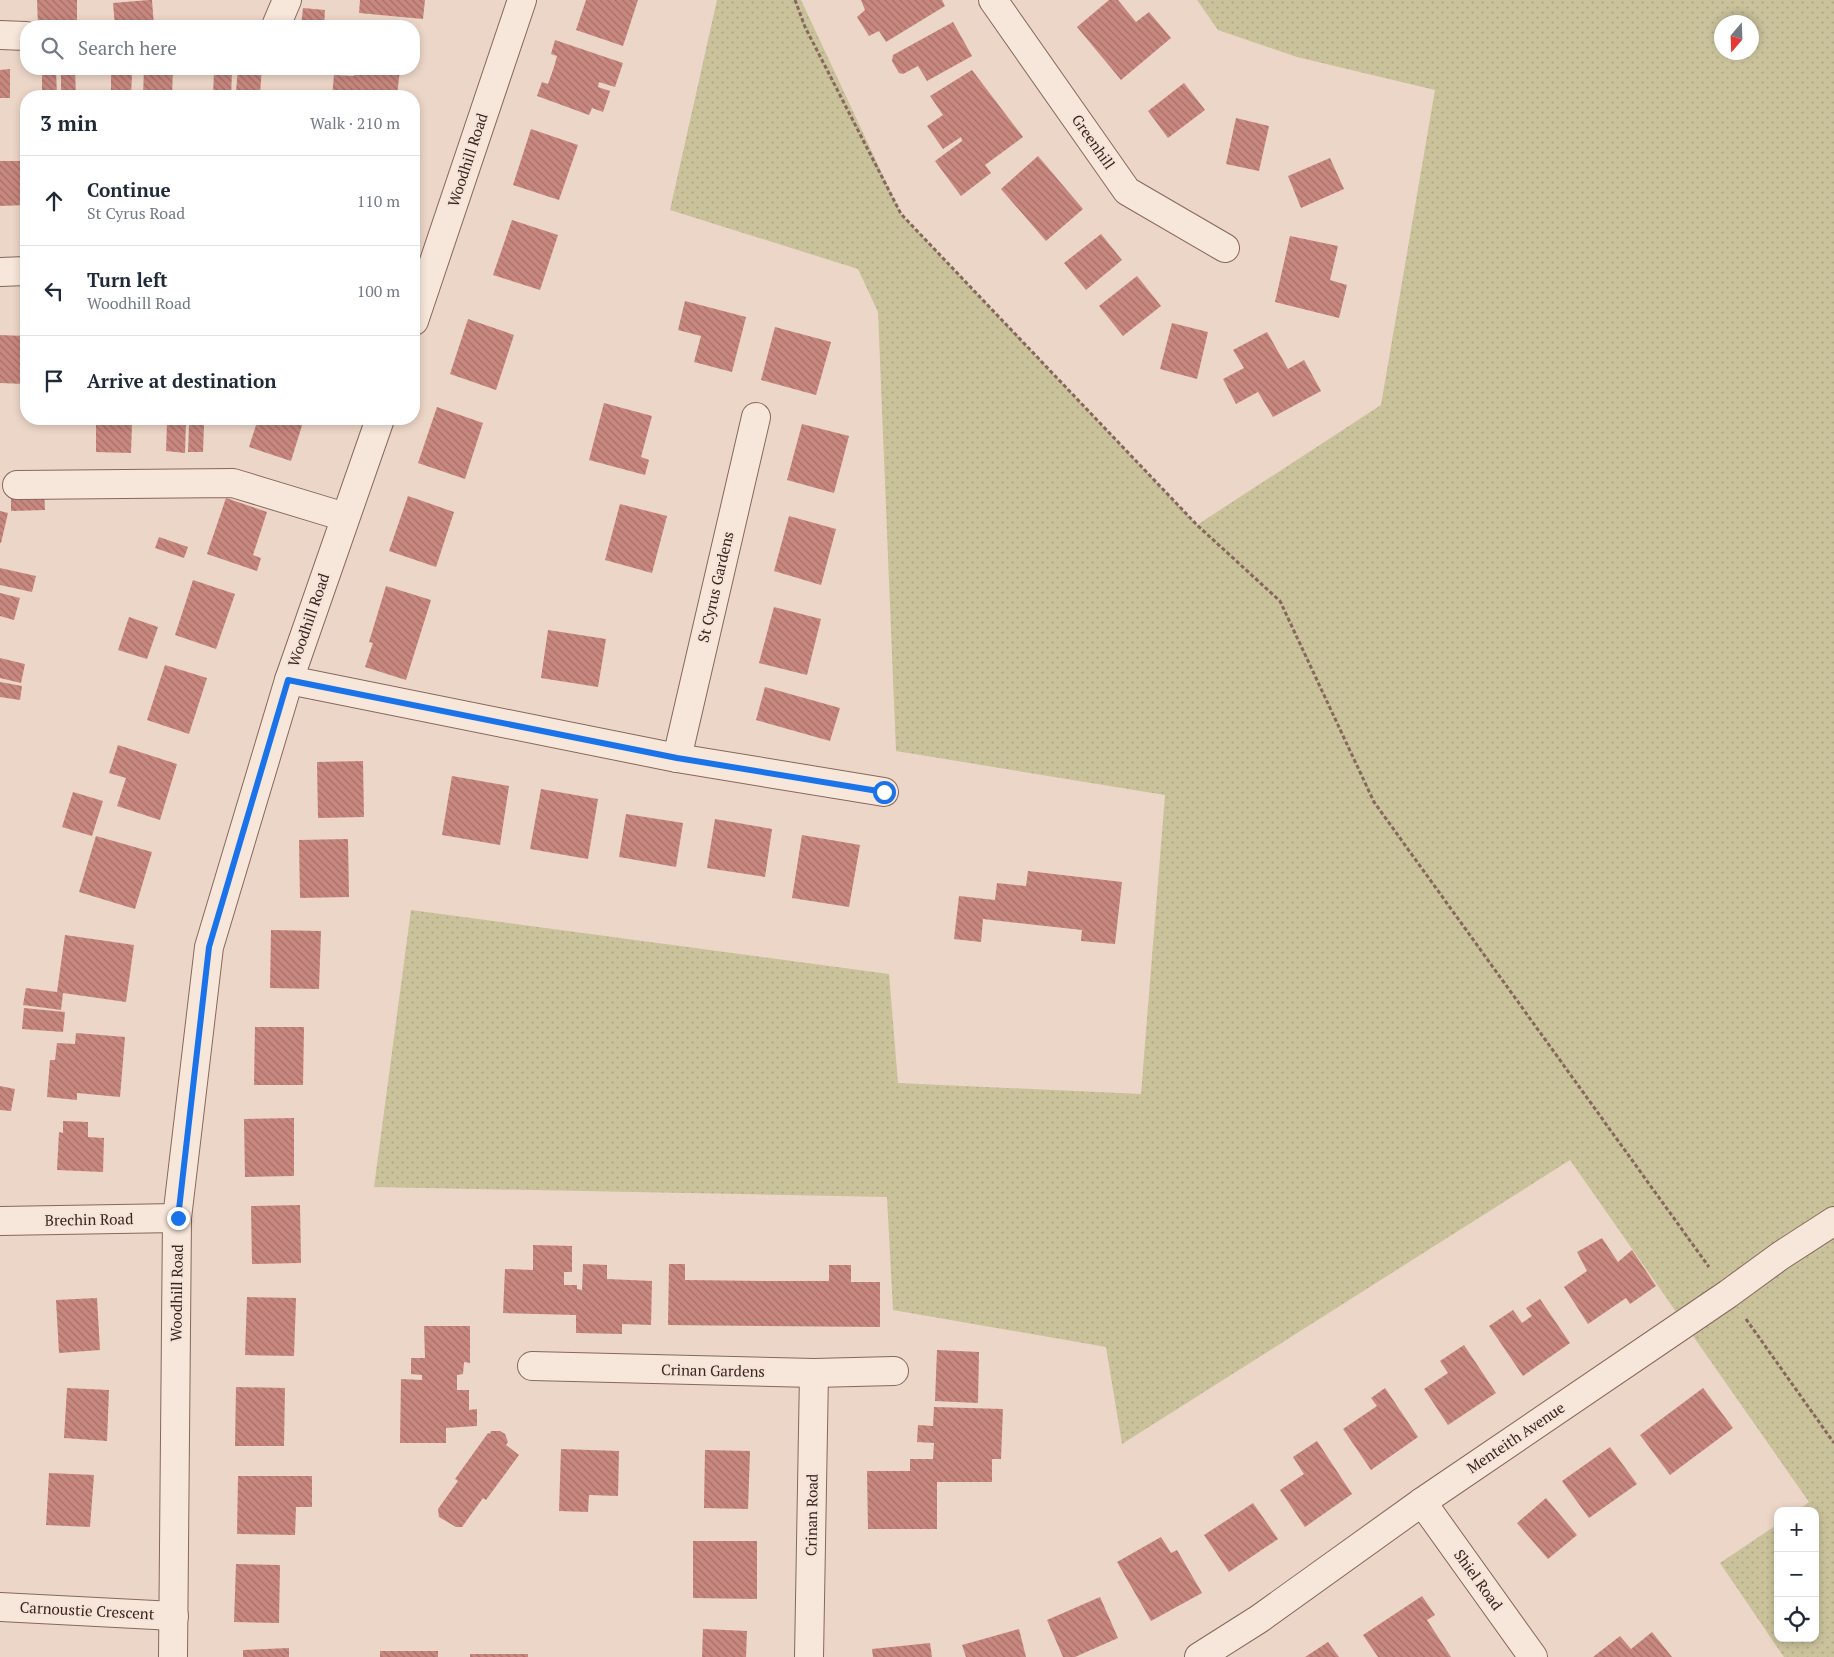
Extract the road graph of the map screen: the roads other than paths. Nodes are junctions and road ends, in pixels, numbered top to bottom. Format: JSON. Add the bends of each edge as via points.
{"nodes":[{"id":1,"x":287,"y":0,"type":"edge"},
{"id":2,"x":522,"y":0,"type":"edge"},
{"id":3,"x":993,"y":0,"type":"edge"},
{"id":4,"x":279,"y":20,"type":"edge"},
{"id":5,"x":0,"y":34,"type":"edge"},
{"id":6,"x":20,"y":36,"type":"edge"},
{"id":7,"x":1226,"y":248,"type":"dead end"},
{"id":8,"x":424,"y":261,"type":"edge"},
{"id":9,"x":20,"y":271,"type":"edge"},
{"id":10,"x":0,"y":272,"type":"edge"},
{"id":11,"x":420,"y":285,"type":"edge"},
{"id":12,"x":756,"y":417,"type":"dead end"},
{"id":13,"x":378,"y":425,"type":"edge"},
{"id":14,"x":17,"y":484,"type":"dead end"},
{"id":15,"x":346,"y":516,"type":"junction"},
{"id":16,"x":288,"y":680,"type":"junction"},
{"id":17,"x":677,"y":758,"type":"junction"},
{"id":18,"x":884,"y":792,"type":"dead end"},
{"id":19,"x":178,"y":1218,"type":"junction"},
{"id":20,"x":0,"y":1221,"type":"edge"},
{"id":21,"x":1834,"y":1221,"type":"edge"},
{"id":22,"x":532,"y":1366,"type":"dead end"},
{"id":23,"x":894,"y":1371,"type":"dead end"},
{"id":24,"x":814,"y":1373,"type":"junction"},
{"id":25,"x":1422,"y":1502,"type":"junction"},
{"id":26,"x":0,"y":1607,"type":"edge"},
{"id":27,"x":174,"y":1616,"type":"junction"},
{"id":28,"x":173,"y":1657,"type":"edge"},
{"id":29,"x":809,"y":1657,"type":"edge"},
{"id":30,"x":1199,"y":1657,"type":"edge"},
{"id":31,"x":1533,"y":1657,"type":"edge"}],
"edges":[{"from":1,"to":4,"type":"street"},
{"from":2,"to":8,"type":"street","name":"Woodhill Road"},
{"from":3,"to":7,"type":"street","name":"Greenhill","via":[[1128,191]]},
{"from":5,"to":6,"type":"street"},
{"from":8,"to":11,"type":"street","name":"Woodhill Road"},
{"from":9,"to":10,"type":"street"},
{"from":12,"to":17,"type":"street","name":"St Cyrus Gardens"},
{"from":13,"to":15,"type":"street","name":"Woodhill Road"},
{"from":14,"to":15,"type":"street","via":[[233,483]]},
{"from":15,"to":16,"type":"street","name":"Woodhill Road"},
{"from":16,"to":17,"type":"street"},
{"from":16,"to":19,"type":"street","name":"Woodhill Road","via":[[209,947]]},
{"from":17,"to":18,"type":"street"},
{"from":19,"to":20,"type":"street","name":"Brechin Road"},
{"from":19,"to":27,"type":"street","name":"Woodhill Road"},
{"from":21,"to":25,"type":"street","name":"Menteith Avenue"},
{"from":22,"to":24,"type":"street","name":"Crinan Gardens"},
{"from":23,"to":24,"type":"street","name":"Crinan Gardens"},
{"from":24,"to":29,"type":"street","name":"Crinan Road"},
{"from":25,"to":30,"type":"street","name":"Menteith Avenue","via":[[1259,1619]]},
{"from":25,"to":31,"type":"street","name":"Shiel Road"},
{"from":26,"to":27,"type":"street","name":"Carnoustie Crescent"},
{"from":27,"to":28,"type":"street","name":"Woodhill Road"}]}
